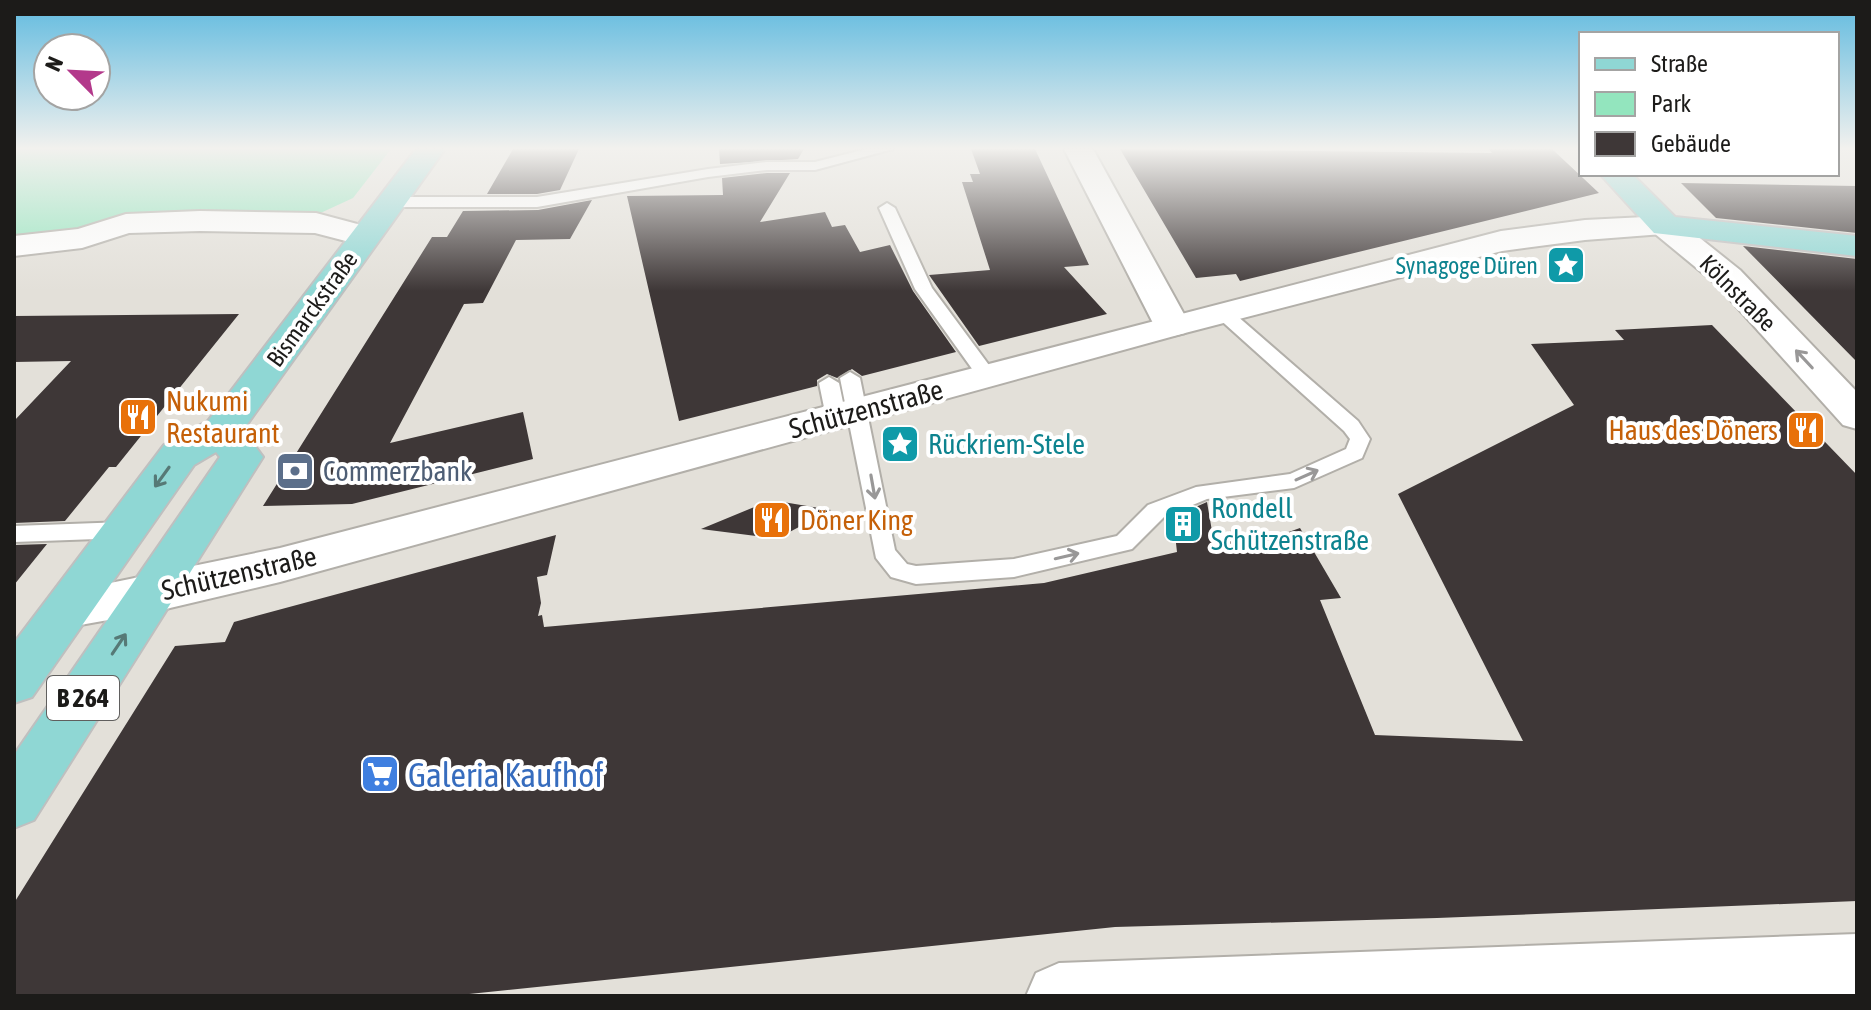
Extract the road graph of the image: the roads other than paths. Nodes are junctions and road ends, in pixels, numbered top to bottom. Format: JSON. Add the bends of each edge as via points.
{"nodes":[{"id":1,"x":395,"y":196,"type":"edge"},
{"id":2,"x":572,"y":196,"type":"edge"},
{"id":3,"x":1103,"y":196,"type":"edge"},
{"id":4,"x":1636,"y":196,"type":"edge"},
{"id":5,"x":391,"y":202,"type":"junction"},
{"id":6,"x":887,"y":208,"type":"dead end"},
{"id":7,"x":1665,"y":226,"type":"junction"},
{"id":8,"x":365,"y":236,"type":"junction"},
{"id":9,"x":14,"y":246,"type":"edge"},
{"id":10,"x":1857,"y":246,"type":"edge"},
{"id":11,"x":1222,"y":312,"type":"junction"},
{"id":12,"x":1172,"y":325,"type":"junction"},
{"id":13,"x":987,"y":376,"type":"junction"},
{"id":14,"x":843,"y":397,"type":"junction"},
{"id":15,"x":1857,"y":416,"type":"edge"},
{"id":16,"x":222,"y":430,"type":"junction"},
{"id":17,"x":125,"y":530,"type":"junction"},
{"id":18,"x":14,"y":534,"type":"edge"},
{"id":19,"x":153,"y":594,"type":"junction"},
{"id":20,"x":69,"y":608,"type":"junction"},
{"id":21,"x":14,"y":682,"type":"edge"},
{"id":22,"x":14,"y":802,"type":"edge"},
{"id":23,"x":1857,"y":966,"type":"edge"},
{"id":24,"x":1784,"y":982,"type":"edge"},
{"id":25,"x":1059,"y":996,"type":"edge"}],
"edges":[{"from":1,"to":5,"type":"main road","name":"Bismarckstraße","number":"B 264"},
{"from":2,"to":5,"type":"lane","via":[[537,202]]},
{"from":3,"to":12,"type":"street"},
{"from":4,"to":7,"type":"main road","name":"Kölnstraße"},
{"from":5,"to":8,"type":"main road","name":"Bismarckstraße","number":"B 264"},
{"from":6,"to":13,"type":"lane","via":[[924,289]]},
{"from":7,"to":10,"type":"main road"},
{"from":7,"to":11,"type":"street","name":"Schützenstraße","via":[[1501,241]]},
{"from":15,"to":7,"type":"street","name":"Kölnstraße","one_way":true,"via":[[1728,277]]},
{"from":8,"to":9,"type":"street","via":[[291,250],[103,248],[82,238]]},
{"from":8,"to":16,"type":"main road","name":"Bismarckstraße","number":"B 264"},
{"from":11,"to":12,"type":"street","name":"Schützenstraße"},
{"from":14,"to":11,"type":"lane","one_way":true,"via":[[884,552],[899,571],[916,575],[1014,568],[1124,543],[1156,511],[1204,492],[1294,481],[1355,453],[1360,439],[1351,426]]},
{"from":12,"to":13,"type":"street","name":"Schützenstraße"},
{"from":13,"to":14,"type":"street","name":"Schützenstraße"},
{"from":14,"to":19,"type":"street","name":"Schützenstraße","via":[[280,565]]},
{"from":16,"to":17,"type":"main road","name":"Bismarckstraße","number":"B 264","one_way":true,"via":[[179,455]]},
{"from":16,"to":19,"type":"main road","number":"B 264","via":[[242,457]]},
{"from":17,"to":18,"type":"lane"},
{"from":17,"to":20,"type":"main road","name":"Bismarckstraße","number":"B 264"},
{"from":19,"to":20,"type":"street","name":"Schützenstraße"},
{"from":22,"to":19,"type":"main road","number":"B 264","one_way":true},
{"from":20,"to":21,"type":"main road","number":"B 264"},
{"from":23,"to":24,"type":"street"},
{"from":24,"to":25,"type":"street"}]}
